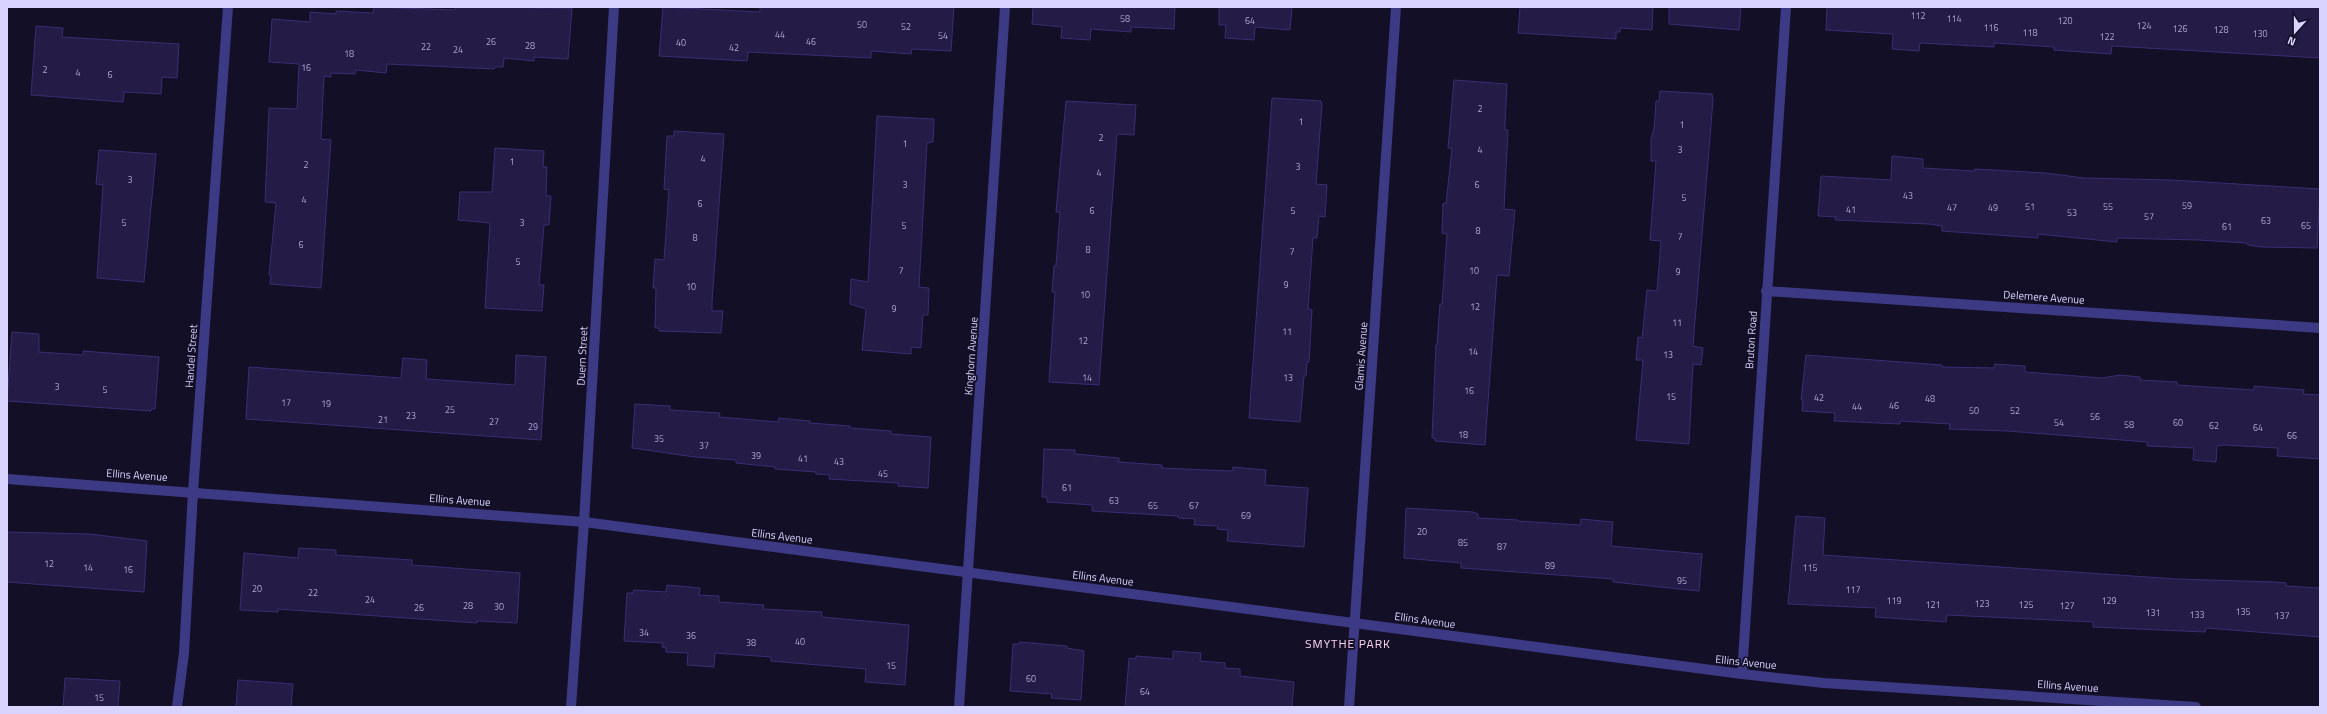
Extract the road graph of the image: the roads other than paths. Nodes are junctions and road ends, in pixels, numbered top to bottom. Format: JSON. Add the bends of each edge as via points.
{"nodes":[{"id":1,"x":228,"y":7,"type":"edge"},
{"id":2,"x":614,"y":7,"type":"edge"},
{"id":3,"x":1005,"y":7,"type":"edge"},
{"id":4,"x":1396,"y":7,"type":"edge"},
{"id":5,"x":1786,"y":7,"type":"edge"},
{"id":6,"x":1766,"y":291,"type":"junction"},
{"id":7,"x":2320,"y":328,"type":"edge"},
{"id":8,"x":7,"y":478,"type":"edge"},
{"id":9,"x":193,"y":492,"type":"junction"},
{"id":10,"x":584,"y":522,"type":"junction"},
{"id":11,"x":968,"y":573,"type":"junction"},
{"id":12,"x":1356,"y":622,"type":"junction"},
{"id":13,"x":1742,"y":674,"type":"junction"},
{"id":14,"x":177,"y":707,"type":"edge"},
{"id":15,"x":571,"y":707,"type":"edge"},
{"id":16,"x":959,"y":707,"type":"edge"},
{"id":17,"x":1349,"y":707,"type":"edge"},
{"id":18,"x":2196,"y":707,"type":"edge"}],
"edges":[{"from":1,"to":9,"type":"street","name":"Handel Street"},
{"from":2,"to":10,"type":"street","name":"Duern Street"},
{"from":3,"to":11,"type":"street","name":"Kinghorn Avenue"},
{"from":4,"to":12,"type":"street","name":"Glamis Avenue"},
{"from":5,"to":6,"type":"street","name":"Bruton Road"},
{"from":6,"to":7,"type":"street","name":"Delemere Avenue"},
{"from":6,"to":13,"type":"street","name":"Bruton Road"},
{"from":8,"to":9,"type":"street","name":"Ellins Avenue"},
{"from":9,"to":10,"type":"street","name":"Ellins Avenue"},
{"from":9,"to":14,"type":"street","name":"Handel Street","via":[[184,653]]},
{"from":10,"to":11,"type":"street","name":"Ellins Avenue"},
{"from":10,"to":15,"type":"street","name":"Duern Street"},
{"from":11,"to":12,"type":"street","name":"Ellins Avenue"},
{"from":11,"to":16,"type":"street","name":"Kinghorn Avenue"},
{"from":12,"to":13,"type":"street","name":"Ellins Avenue"},
{"from":12,"to":17,"type":"street","name":"Glamis Avenue"},
{"from":13,"to":18,"type":"street","name":"Ellins Avenue","via":[[1824,682]]}]}
